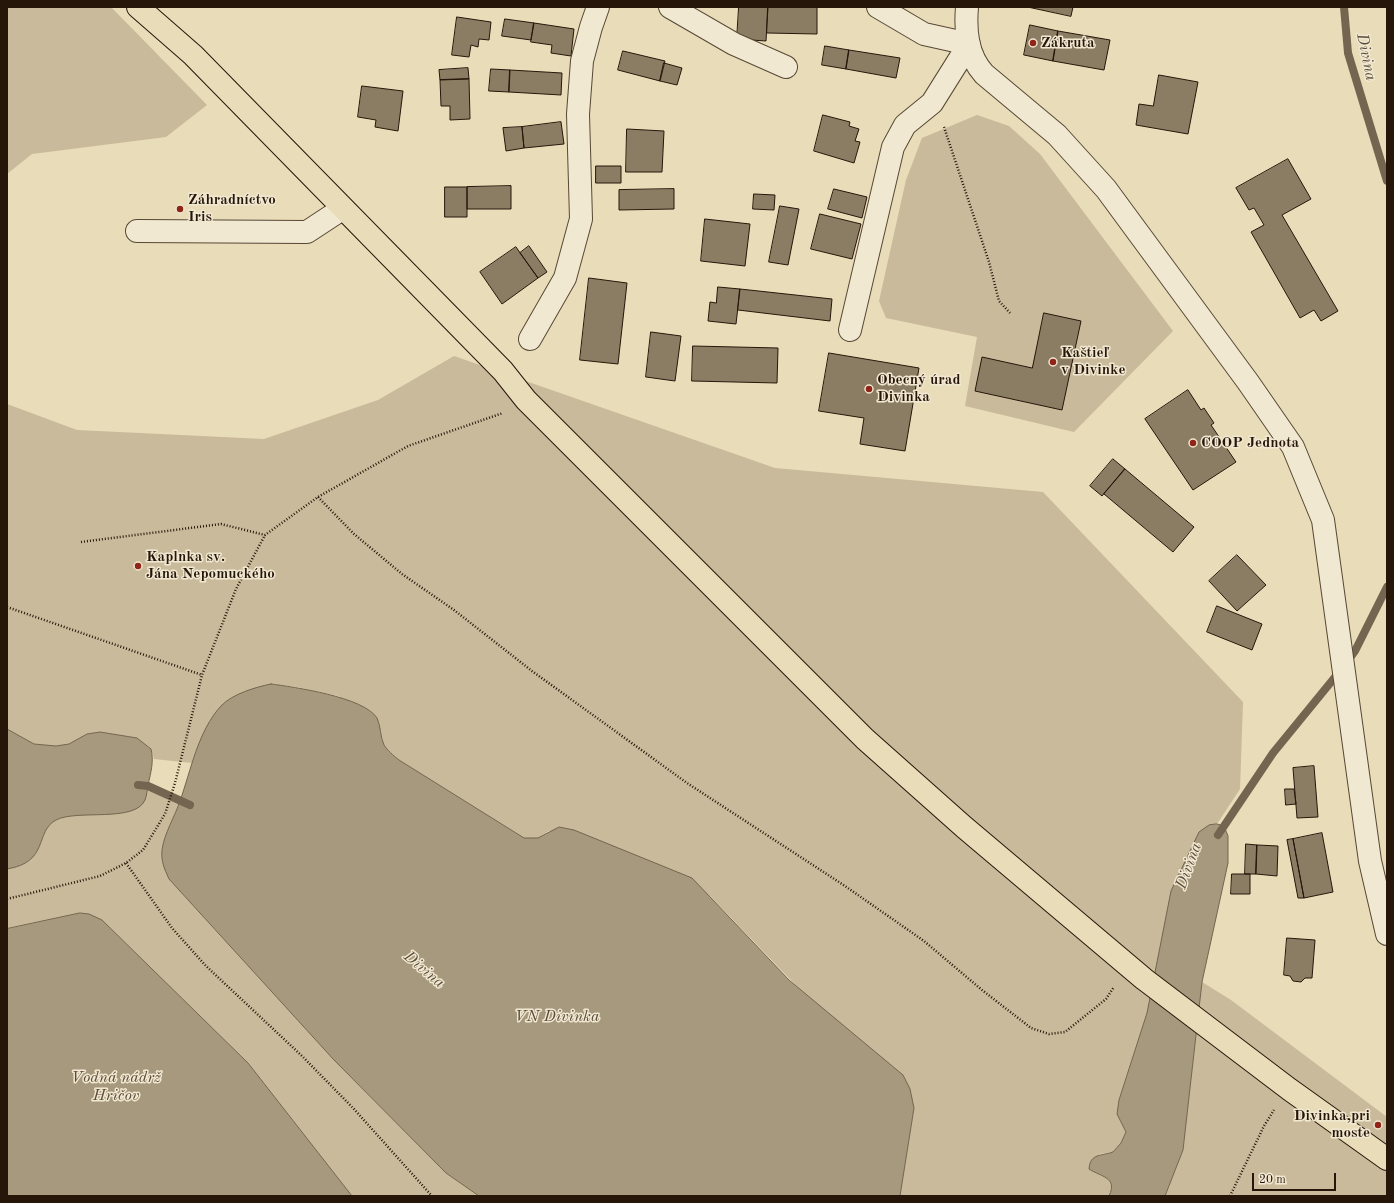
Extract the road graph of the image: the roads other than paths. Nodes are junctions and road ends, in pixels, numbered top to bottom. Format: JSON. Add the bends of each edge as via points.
{"nodes":[{"id":1,"x":138,"y":7,"type":"edge"},
{"id":2,"x":598,"y":7,"type":"edge"},
{"id":3,"x":670,"y":7,"type":"edge"},
{"id":4,"x":878,"y":7,"type":"edge"},
{"id":5,"x":967,"y":7,"type":"edge"},
{"id":6,"x":969,"y":44,"type":"junction"},
{"id":7,"x":786,"y":67,"type":"dead end"},
{"id":8,"x":342,"y":209,"type":"junction"},
{"id":9,"x":138,"y":231,"type":"dead end"},
{"id":10,"x":850,"y":330,"type":"dead end"},
{"id":11,"x":530,"y":339,"type":"dead end"},
{"id":12,"x":1387,"y":934,"type":"edge"},
{"id":13,"x":1387,"y":1159,"type":"edge"}],
"edges":[{"from":1,"to":8,"type":"main road","via":[[193,55]]},
{"from":2,"to":11,"type":"street","via":[[590,26],[582,61],[578,114],[581,219],[565,278]]},
{"from":3,"to":7,"type":"street","via":[[734,44]]},
{"from":4,"to":6,"type":"street","via":[[924,34]]},
{"from":5,"to":6,"type":"street"},
{"from":6,"to":10,"type":"street","via":[[932,103],[905,125],[892,147]]},
{"from":6,"to":12,"type":"street","via":[[972,58],[984,74],[1057,135],[1106,189],[1294,447],[1323,520],[1370,861]]},
{"from":8,"to":9,"type":"street","via":[[307,232]]},
{"from":8,"to":13,"type":"main road","via":[[503,371],[526,400],[865,739],[964,828],[1136,973]]}]}
